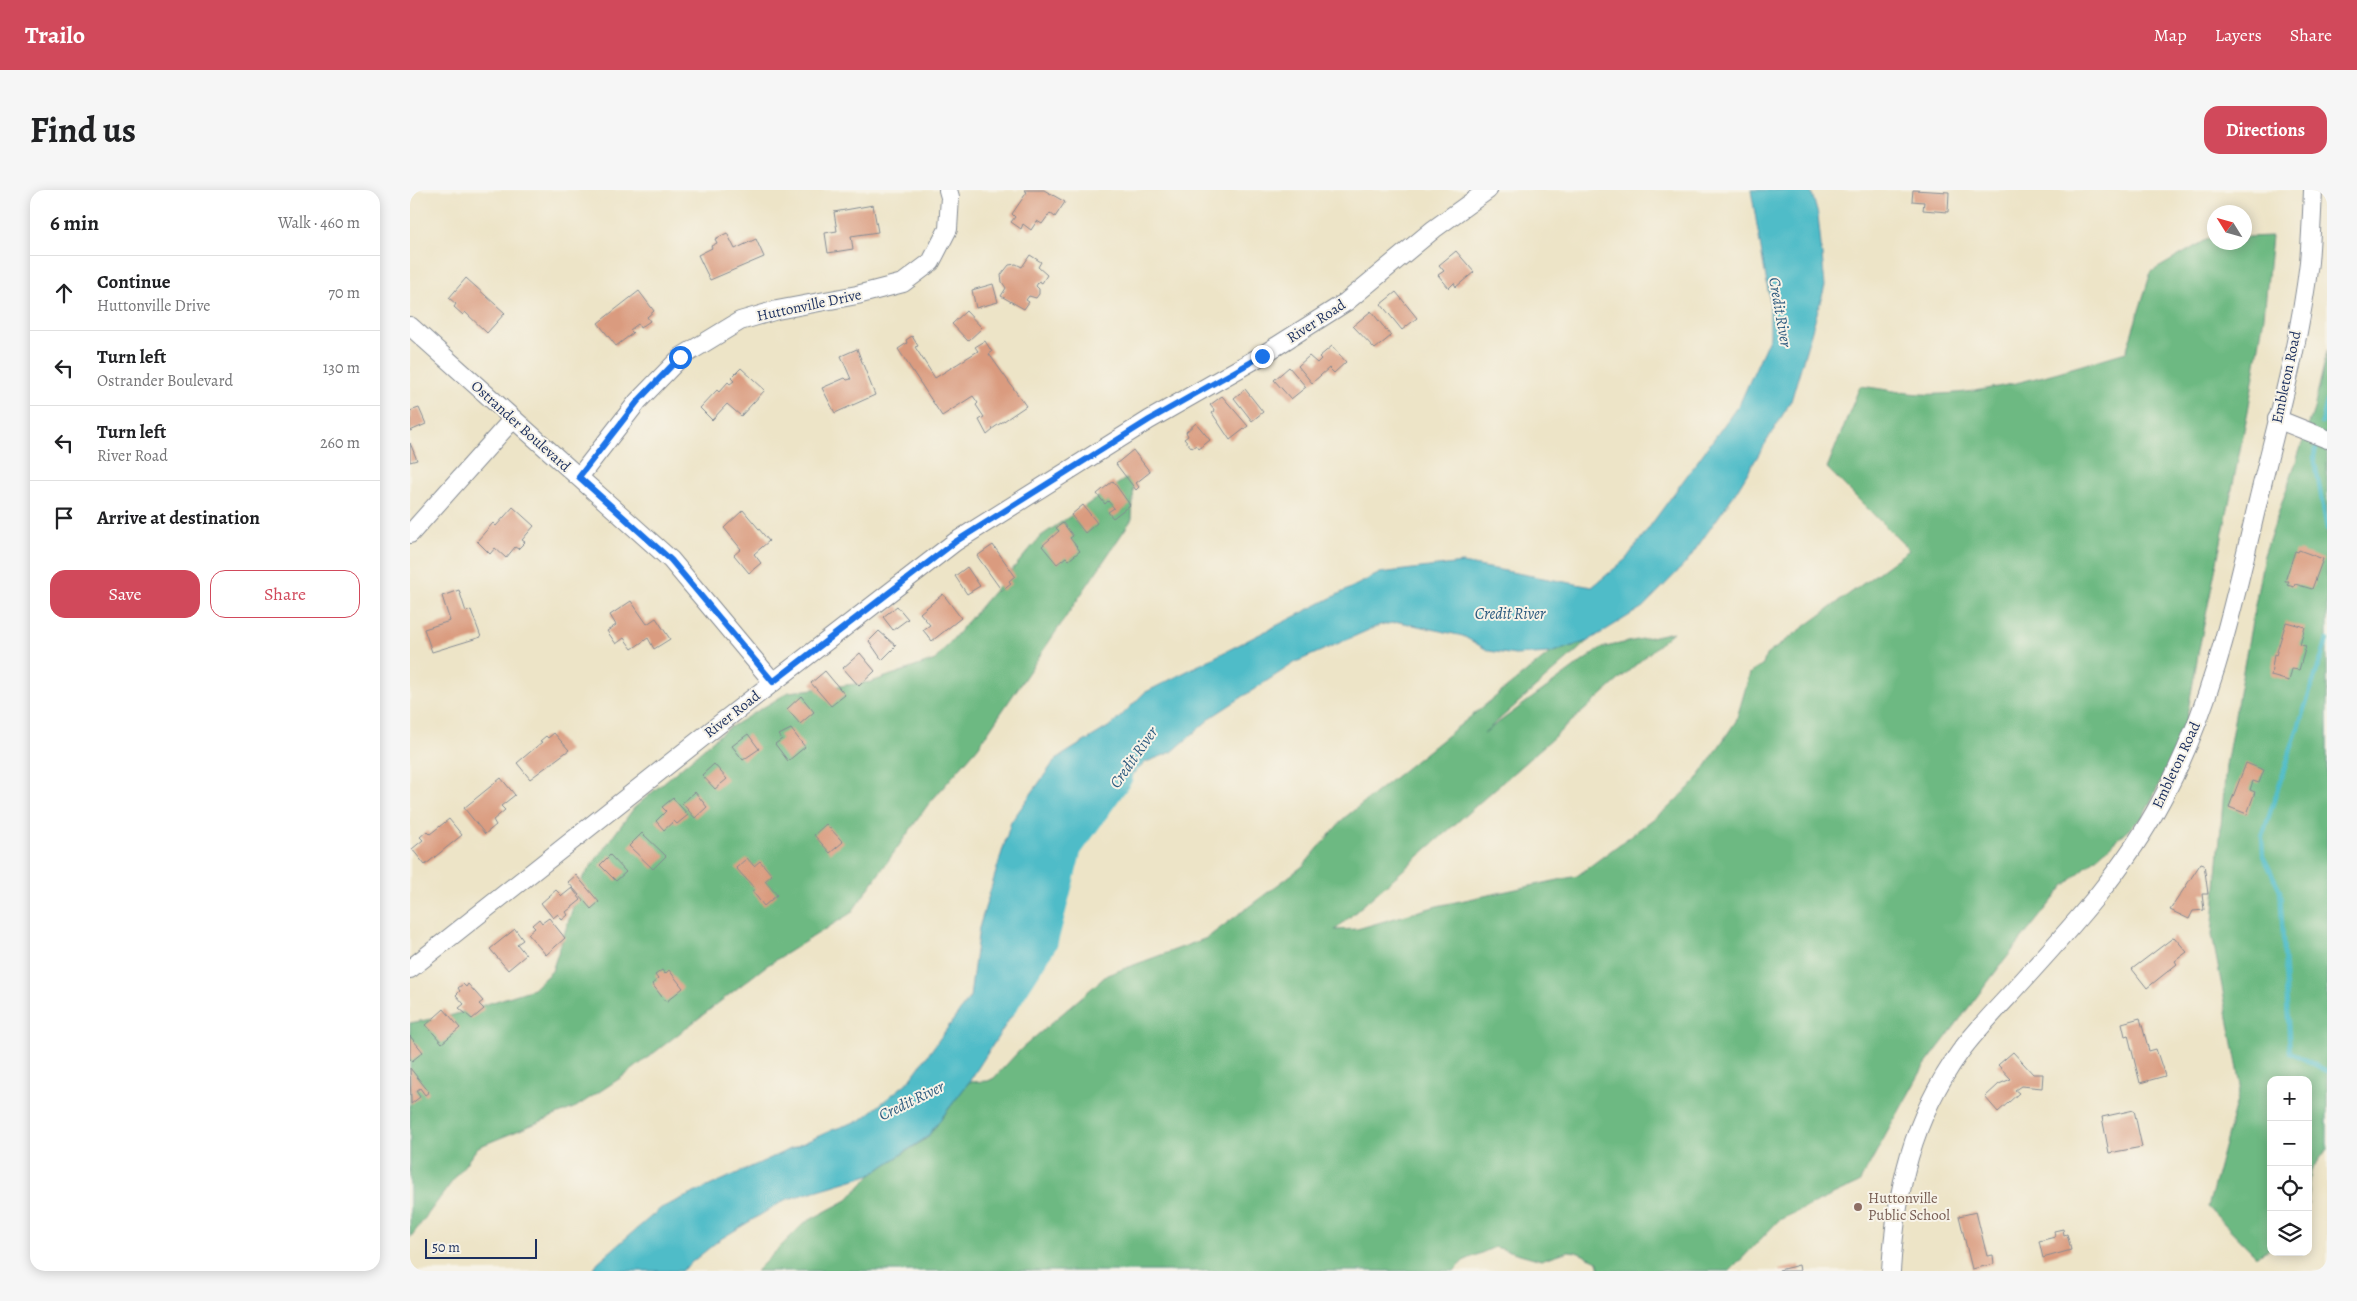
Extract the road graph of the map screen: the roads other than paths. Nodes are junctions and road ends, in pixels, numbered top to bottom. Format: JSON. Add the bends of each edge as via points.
{"nodes":[{"id":1,"x":948,"y":190,"type":"edge"},
{"id":2,"x":1488,"y":190,"type":"edge"},
{"id":3,"x":2313,"y":190,"type":"edge"},
{"id":4,"x":410,"y":326,"type":"edge"},
{"id":5,"x":2277,"y":419,"type":"junction"},
{"id":6,"x":512,"y":420,"type":"junction"},
{"id":7,"x":2327,"y":439,"type":"edge"},
{"id":8,"x":579,"y":477,"type":"junction"},
{"id":9,"x":410,"y":534,"type":"edge"},
{"id":10,"x":773,"y":682,"type":"junction"},
{"id":11,"x":410,"y":969,"type":"edge"},
{"id":12,"x":1891,"y":1271,"type":"edge"}],
"edges":[{"from":1,"to":8,"type":"street","name":"Huttonville Drive","via":[[948,229],[931,262],[903,283],[740,321],[680,357],[638,401]]},
{"from":2,"to":10,"type":"street","name":"River Road","via":[[1434,229],[1346,302],[955,542]]},
{"from":3,"to":5,"type":"street","name":"Embleton Road","via":[[2309,263]]},
{"from":4,"to":6,"type":"street","name":"Ostrander Boulevard"},
{"from":5,"to":7,"type":"street"},
{"from":5,"to":12,"type":"street","name":"Embleton Road","via":[[2242,571],[2208,692],[2182,761],[2124,864],[1966,1046],[1936,1092],[1912,1145],[1900,1183]]},
{"from":6,"to":8,"type":"street","name":"Ostrander Boulevard"},
{"from":6,"to":9,"type":"street"},
{"from":8,"to":10,"type":"street","name":"Ostrander Boulevard","via":[[671,560]]},
{"from":10,"to":11,"type":"street","name":"River Road"}]}
